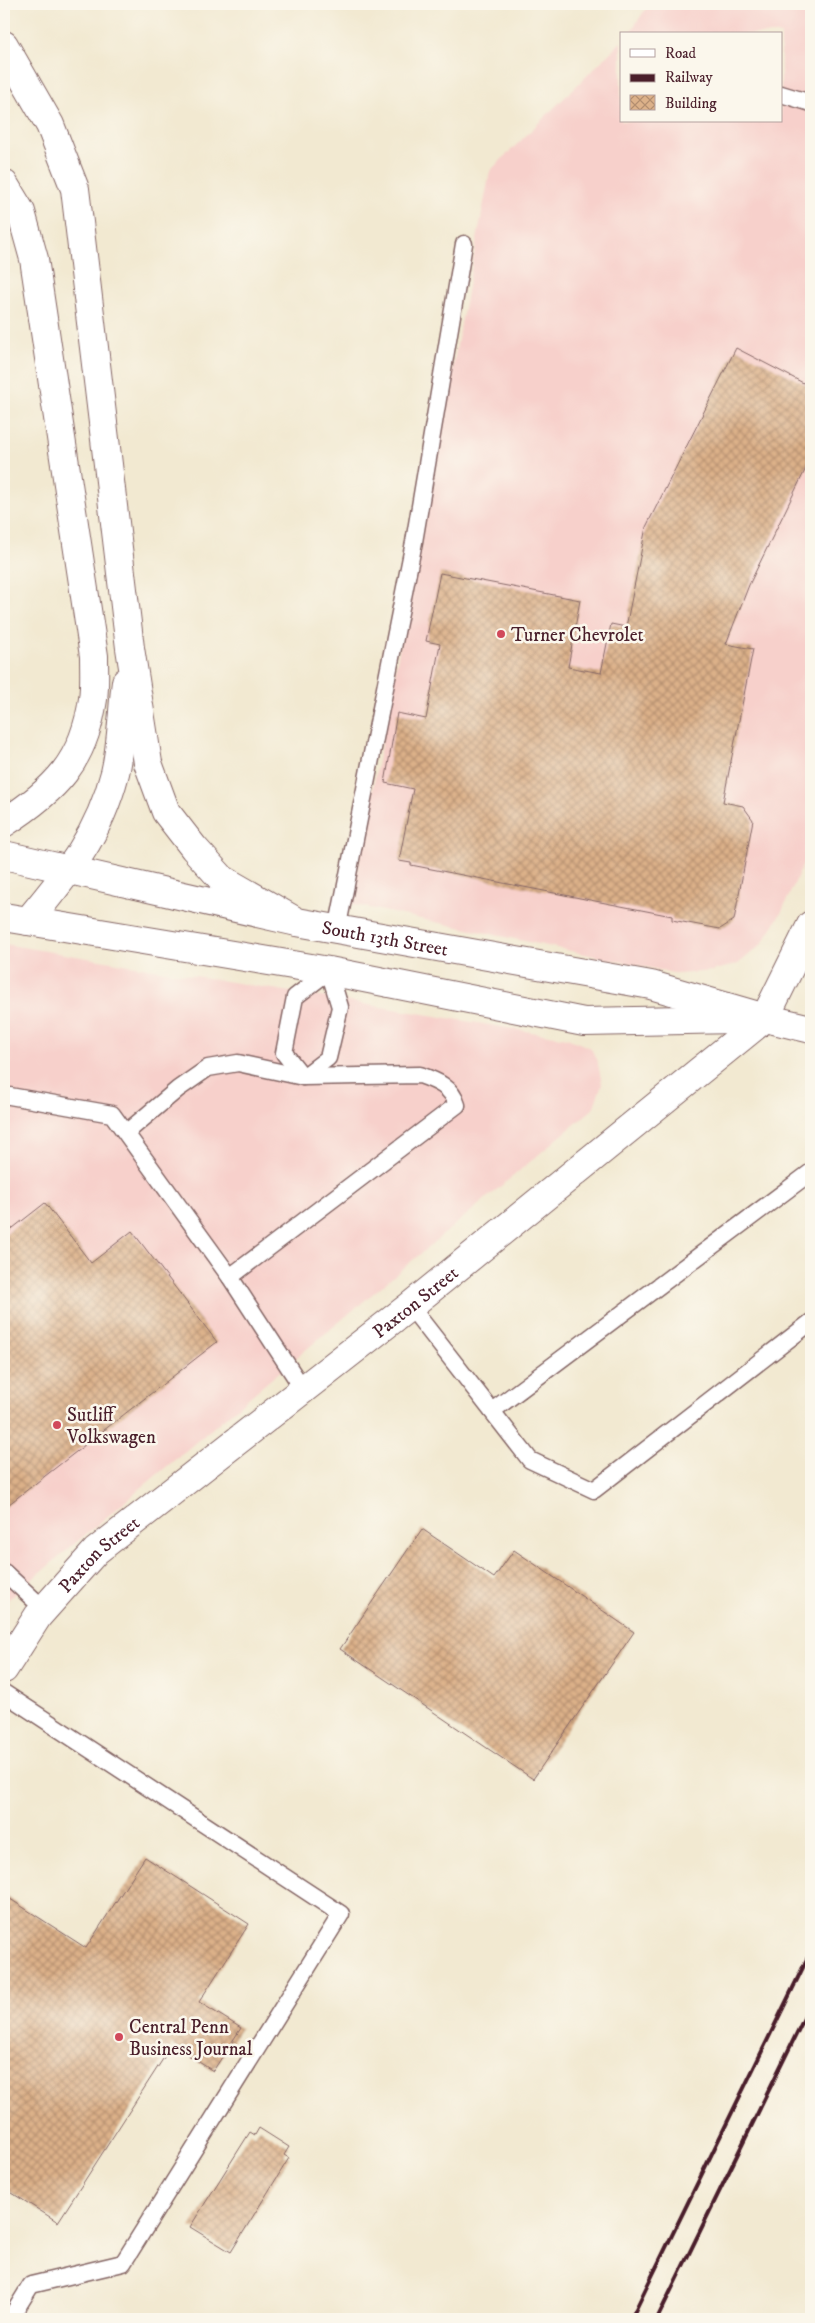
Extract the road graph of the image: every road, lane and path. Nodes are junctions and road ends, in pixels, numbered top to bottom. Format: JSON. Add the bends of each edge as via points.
{"nodes":[{"id":1,"x":4,"y":45,"type":"edge"},
{"id":2,"x":782,"y":94,"type":"edge"},
{"id":3,"x":811,"y":103,"type":"edge"},
{"id":4,"x":4,"y":184,"type":"edge"},
{"id":5,"x":464,"y":244,"type":"dead end"},
{"id":6,"x":130,"y":648,"type":"junction"},
{"id":7,"x":4,"y":823,"type":"edge"},
{"id":8,"x":4,"y":855,"type":"edge"},
{"id":9,"x":71,"y":869,"type":"junction"},
{"id":10,"x":16,"y":919,"type":"edge"},
{"id":11,"x":297,"y":922,"type":"junction"},
{"id":12,"x":811,"y":924,"type":"edge"},
{"id":13,"x":337,"y":930,"type":"junction"},
{"id":14,"x":329,"y":971,"type":"junction"},
{"id":15,"x":766,"y":1018,"type":"junction"},
{"id":16,"x":811,"y":1029,"type":"edge"},
{"id":17,"x":303,"y":1077,"type":"junction"},
{"id":18,"x":4,"y":1095,"type":"edge"},
{"id":19,"x":126,"y":1132,"type":"junction"},
{"id":20,"x":811,"y":1172,"type":"edge"},
{"id":21,"x":230,"y":1277,"type":"junction"},
{"id":22,"x":410,"y":1306,"type":"junction"},
{"id":23,"x":811,"y":1322,"type":"edge"},
{"id":24,"x":303,"y":1389,"type":"junction"},
{"id":25,"x":492,"y":1411,"type":"junction"},
{"id":26,"x":4,"y":1572,"type":"edge"},
{"id":27,"x":44,"y":1609,"type":"junction"},
{"id":28,"x":4,"y":1670,"type":"edge"},
{"id":29,"x":4,"y":1694,"type":"edge"},
{"id":30,"x":10,"y":2319,"type":"edge"}],
"edges":[{"from":1,"to":6,"type":"main road","via":[[50,125],[75,189]]},
{"from":2,"to":3,"type":"lane"},
{"from":4,"to":7,"type":"main road","via":[[21,212],[34,259],[94,656],[94,698],[82,744],[55,785]]},
{"from":5,"to":13,"type":"lane","via":[[414,542]]},
{"from":6,"to":9,"type":"main road","via":[[115,772],[101,817]]},
{"from":6,"to":11,"type":"main road","via":[[148,763],[166,812],[222,879]]},
{"from":8,"to":9,"type":"main road","name":"South 13th Street"},
{"from":9,"to":10,"type":"main road"},
{"from":9,"to":11,"type":"main road","name":"South 13th Street"},
{"from":10,"to":14,"type":"main road","name":"South 13th Street"},
{"from":11,"to":13,"type":"main road","name":"South 13th Street"},
{"from":12,"to":15,"type":"main road","name":"Paxton Street"},
{"from":13,"to":15,"type":"main road","name":"South 13th Street","via":[[651,985]]},
{"from":14,"to":15,"type":"main road","name":"South 13th Street","via":[[584,1022]]},
{"from":14,"to":17,"type":"lane","via":[[340,1007],[328,1058]]},
{"from":14,"to":17,"type":"lane","via":[[295,997],[284,1054]]},
{"from":15,"to":16,"type":"main road","name":"South 13th Street"},
{"from":15,"to":22,"type":"main road","name":"Paxton Street"},
{"from":17,"to":19,"type":"lane","via":[[238,1063],[208,1068]]},
{"from":17,"to":21,"type":"lane","via":[[420,1076],[446,1087],[454,1094],[457,1105]]},
{"from":18,"to":19,"type":"lane","via":[[112,1114]]},
{"from":19,"to":21,"type":"lane"},
{"from":20,"to":25,"type":"lane"},
{"from":21,"to":24,"type":"lane"},
{"from":22,"to":24,"type":"main road","name":"Paxton Street"},
{"from":22,"to":25,"type":"lane"},
{"from":23,"to":25,"type":"lane","via":[[594,1490],[530,1460]]},
{"from":24,"to":27,"type":"main road","name":"Paxton Street","via":[[96,1551]]},
{"from":26,"to":27,"type":"lane"},
{"from":27,"to":28,"type":"main road","name":"Paxton Street"},
{"from":29,"to":30,"type":"lane","via":[[341,1914],[123,2263],[31,2285]]}]}
